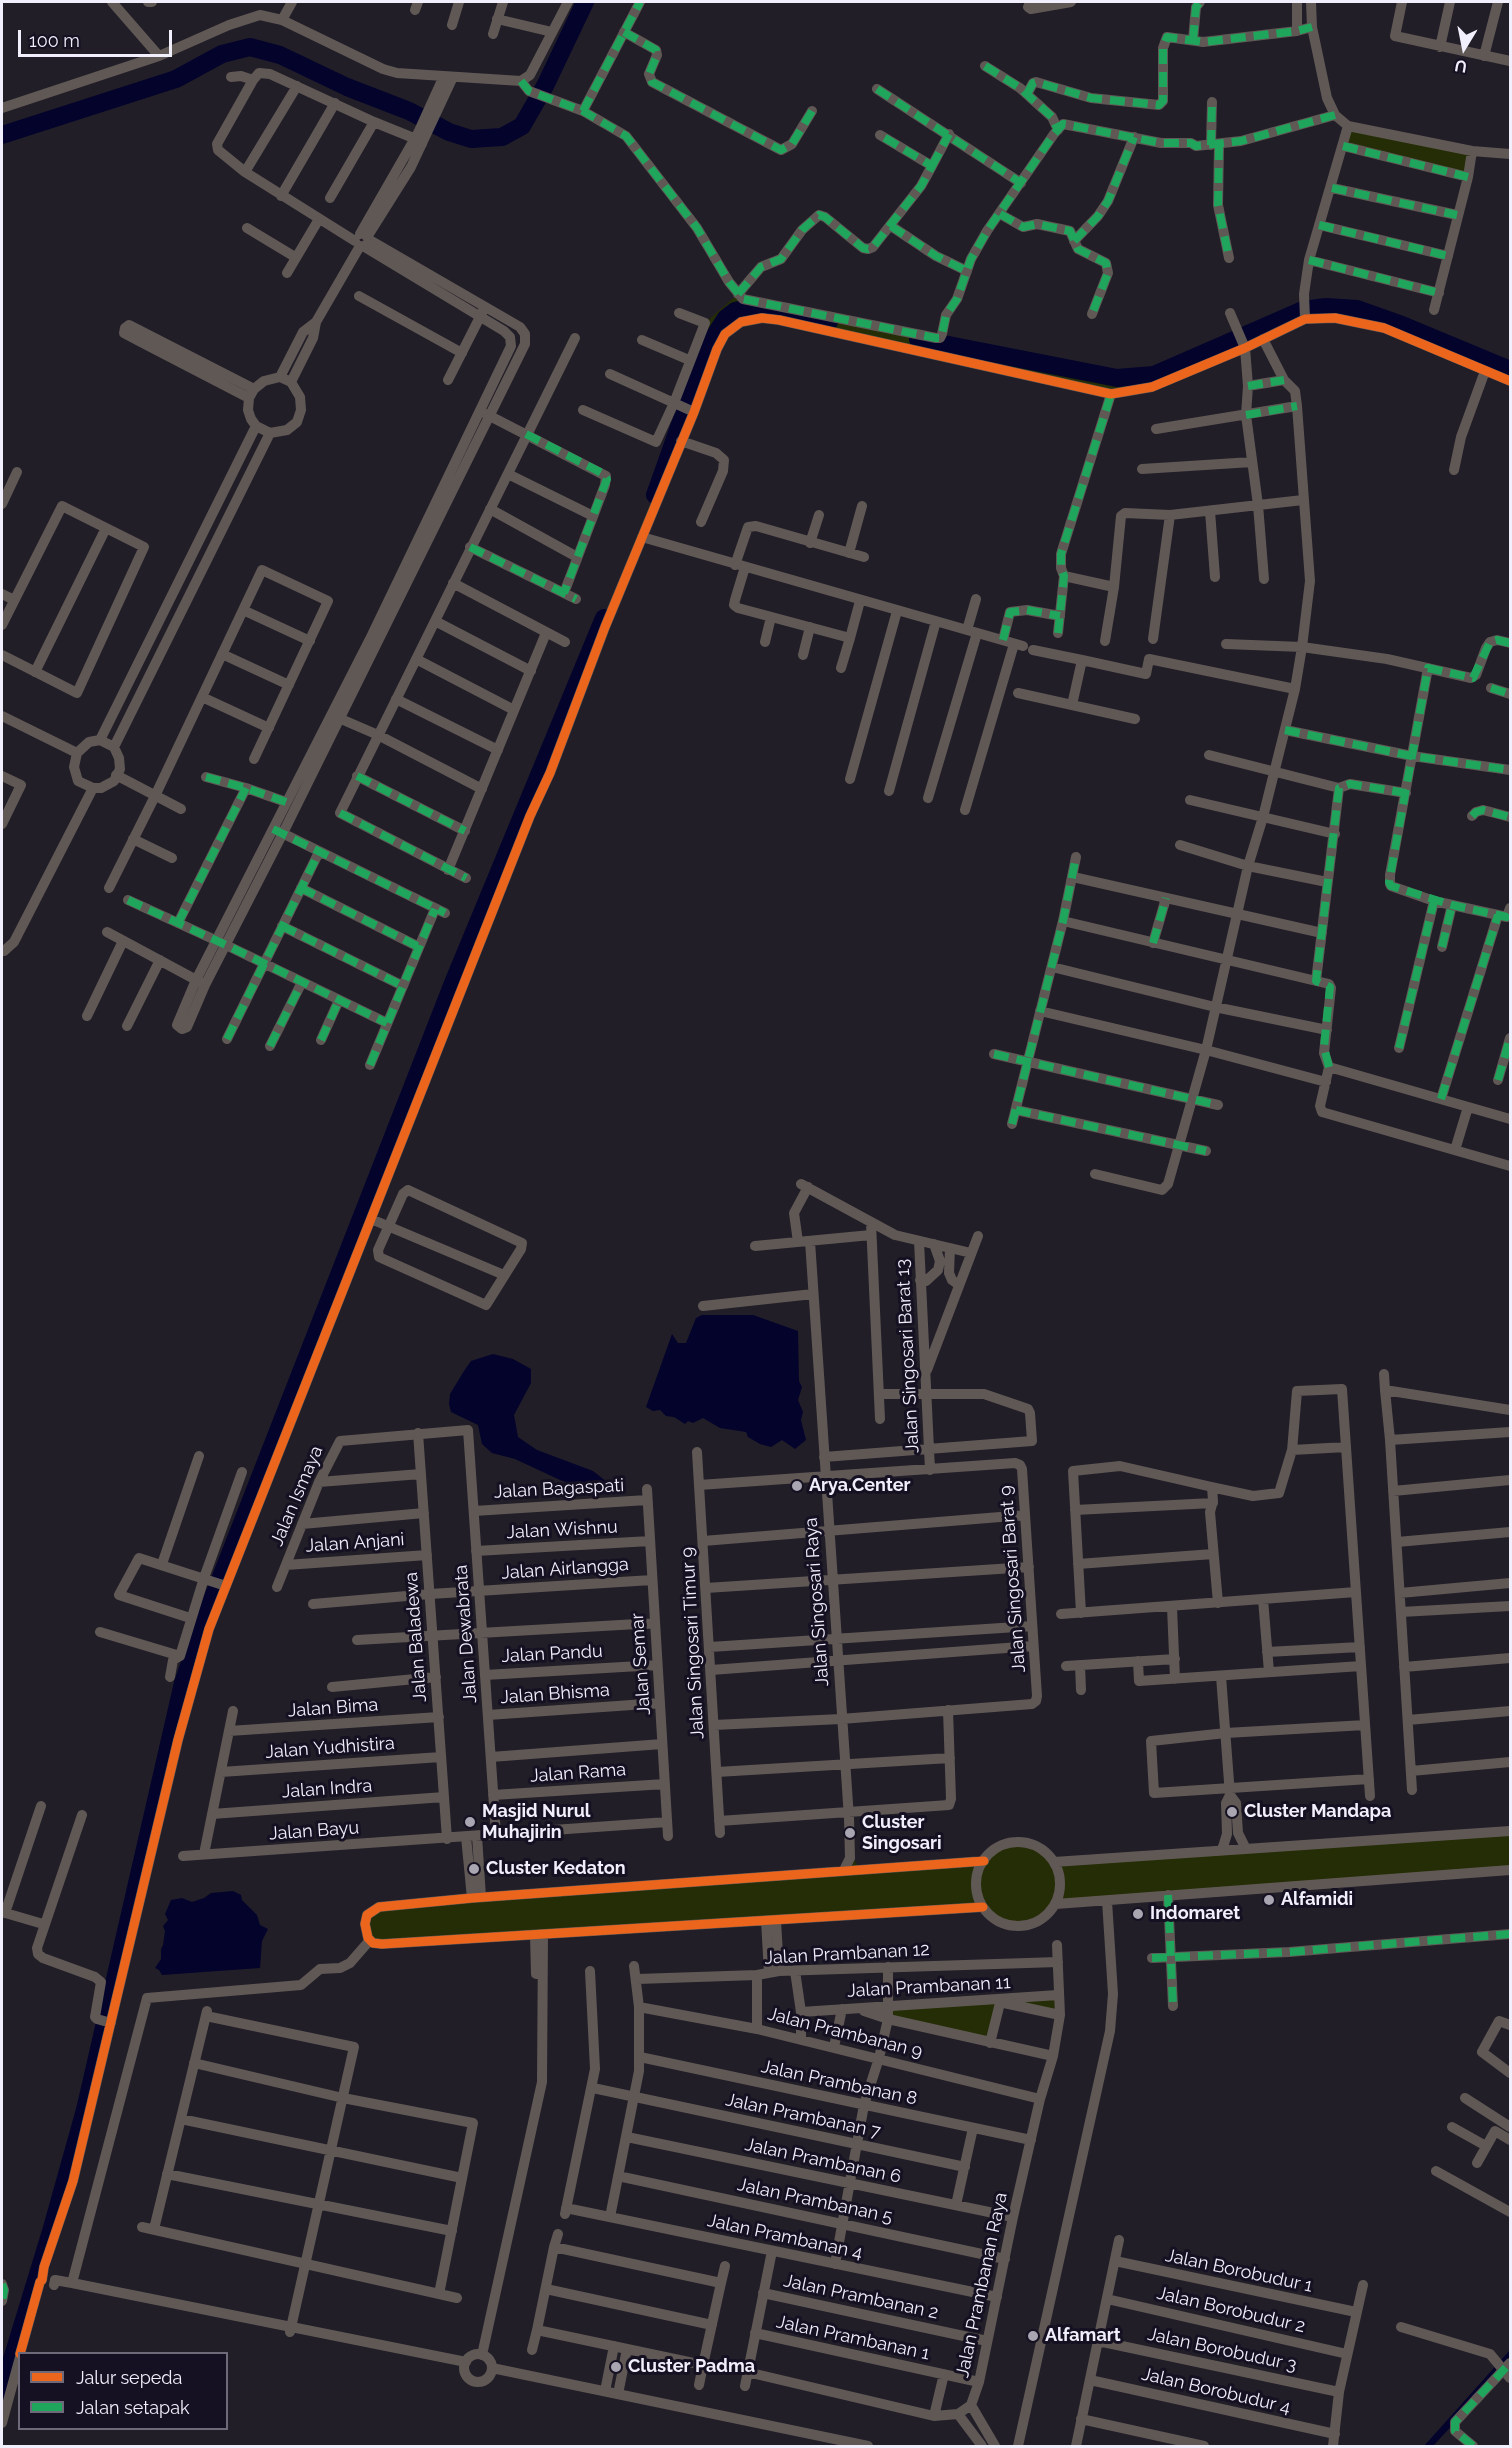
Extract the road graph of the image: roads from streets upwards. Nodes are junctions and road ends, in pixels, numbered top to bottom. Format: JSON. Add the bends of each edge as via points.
{"nodes":[{"id":1,"x":112,"y":2,"type":"edge"},
{"id":2,"x":147,"y":2,"type":"edge"},
{"id":3,"x":152,"y":2,"type":"edge"},
{"id":4,"x":292,"y":2,"type":"edge"},
{"id":5,"x":459,"y":2,"type":"edge"},
{"id":6,"x":502,"y":2,"type":"edge"},
{"id":7,"x":568,"y":2,"type":"edge"},
{"id":8,"x":640,"y":2,"type":"edge"},
{"id":9,"x":1030,"y":2,"type":"edge"},
{"id":10,"x":1071,"y":2,"type":"edge"},
{"id":11,"x":1200,"y":2,"type":"edge"},
{"id":12,"x":1297,"y":2,"type":"edge"},
{"id":13,"x":1311,"y":2,"type":"edge"},
{"id":14,"x":1402,"y":2,"type":"edge"},
{"id":15,"x":1450,"y":2,"type":"edge"},
{"id":16,"x":1498,"y":2,"type":"edge"},
{"id":17,"x":497,"y":19,"type":"junction"},
{"id":18,"x":282,"y":20,"type":"junction"},
{"id":19,"x":452,"y":25,"type":"dead end"},
{"id":20,"x":1312,"y":27,"type":"junction"},
{"id":21,"x":1297,"y":31,"type":"junction"},
{"id":22,"x":552,"y":32,"type":"junction"},
{"id":23,"x":624,"y":32,"type":"junction"},
{"id":24,"x":493,"y":33,"type":"dead end"},
{"id":25,"x":1193,"y":40,"type":"junction"},
{"id":26,"x":1440,"y":47,"type":"junction"},
{"id":27,"x":159,"y":56,"type":"junction"},
{"id":28,"x":1484,"y":56,"type":"junction"},
{"id":29,"x":1510,"y":62,"type":"edge"},
{"id":30,"x":985,"y":66,"type":"dead end"},
{"id":31,"x":231,"y":77,"type":"dead end"},
{"id":32,"x":448,"y":77,"type":"junction"},
{"id":33,"x":253,"y":80,"type":"junction"},
{"id":34,"x":521,"y":81,"type":"junction"},
{"id":35,"x":297,"y":86,"type":"junction"},
{"id":36,"x":877,"y":89,"type":"dead end"},
{"id":37,"x":1027,"y":94,"type":"junction"},
{"id":38,"x":1212,"y":102,"type":"dead end"},
{"id":39,"x":335,"y":103,"type":"junction"},
{"id":40,"x":2,"y":108,"type":"edge"},
{"id":41,"x":583,"y":111,"type":"junction"},
{"id":42,"x":812,"y":111,"type":"dead end"},
{"id":43,"x":1335,"y":115,"type":"junction"},
{"id":44,"x":374,"y":122,"type":"junction"},
{"id":45,"x":1348,"y":126,"type":"junction"},
{"id":46,"x":1058,"y":130,"type":"junction"},
{"id":47,"x":949,"y":134,"type":"junction"},
{"id":48,"x":880,"y":135,"type":"dead end"},
{"id":49,"x":1134,"y":136,"type":"junction"},
{"id":50,"x":421,"y":138,"type":"junction"},
{"id":51,"x":1215,"y":145,"type":"junction"},
{"id":52,"x":1342,"y":146,"type":"junction"},
{"id":53,"x":1472,"y":151,"type":"junction"},
{"id":54,"x":1510,"y":154,"type":"edge"},
{"id":55,"x":932,"y":166,"type":"junction"},
{"id":56,"x":245,"y":172,"type":"junction"},
{"id":57,"x":1468,"y":177,"type":"junction"},
{"id":58,"x":1022,"y":183,"type":"junction"},
{"id":59,"x":1332,"y":188,"type":"junction"},
{"id":60,"x":281,"y":196,"type":"junction"},
{"id":61,"x":330,"y":198,"type":"dead end"},
{"id":62,"x":1000,"y":214,"type":"junction"},
{"id":63,"x":1457,"y":215,"type":"junction"},
{"id":64,"x":318,"y":219,"type":"junction"},
{"id":65,"x":1319,"y":225,"type":"junction"},
{"id":66,"x":891,"y":226,"type":"junction"},
{"id":67,"x":247,"y":228,"type":"dead end"},
{"id":68,"x":362,"y":241,"type":"junction"},
{"id":69,"x":1074,"y":241,"type":"junction"},
{"id":70,"x":1448,"y":256,"type":"junction"},
{"id":71,"x":295,"y":257,"type":"junction"},
{"id":72,"x":1229,"y":258,"type":"dead end"},
{"id":73,"x":1309,"y":260,"type":"junction"},
{"id":74,"x":967,"y":271,"type":"junction"},
{"id":75,"x":287,"y":273,"type":"dead end"},
{"id":76,"x":1439,"y":293,"type":"junction"},
{"id":77,"x":738,"y":294,"type":"junction"},
{"id":78,"x":359,"y":296,"type":"dead end"},
{"id":79,"x":1434,"y":310,"type":"dead end"},
{"id":80,"x":482,"y":312,"type":"junction"},
{"id":81,"x":679,"y":313,"type":"dead end"},
{"id":82,"x":1230,"y":313,"type":"dead end"},
{"id":83,"x":1092,"y":314,"type":"dead end"},
{"id":84,"x":1304,"y":315,"type":"junction"},
{"id":85,"x":316,"y":322,"type":"junction"},
{"id":86,"x":520,"y":327,"type":"junction"},
{"id":87,"x":510,"y":337,"type":"junction"},
{"id":88,"x":575,"y":338,"type":"dead end"},
{"id":89,"x":1263,"y":339,"type":"junction"},
{"id":90,"x":642,"y":340,"type":"dead end"},
{"id":91,"x":1243,"y":345,"type":"junction"},
{"id":92,"x":938,"y":348,"type":"junction"},
{"id":93,"x":462,"y":353,"type":"junction"},
{"id":94,"x":689,"y":360,"type":"junction"},
{"id":95,"x":1485,"y":371,"type":"junction"},
{"id":96,"x":610,"y":374,"type":"dead end"},
{"id":97,"x":280,"y":377,"type":"junction"},
{"id":98,"x":448,"y":380,"type":"dead end"},
{"id":99,"x":1284,"y":380,"type":"junction"},
{"id":100,"x":1510,"y":381,"type":"edge"},
{"id":101,"x":291,"y":382,"type":"junction"},
{"id":102,"x":1248,"y":386,"type":"junction"},
{"id":103,"x":251,"y":393,"type":"junction"},
{"id":104,"x":1111,"y":394,"type":"junction"},
{"id":105,"x":674,"y":403,"type":"junction"},
{"id":106,"x":1297,"y":406,"type":"junction"},
{"id":107,"x":583,"y":410,"type":"dead end"},
{"id":108,"x":691,"y":411,"type":"junction"},
{"id":109,"x":485,"y":413,"type":"junction"},
{"id":110,"x":1245,"y":415,"type":"junction"},
{"id":111,"x":256,"y":426,"type":"junction"},
{"id":112,"x":1156,"y":429,"type":"dead end"},
{"id":113,"x":270,"y":434,"type":"junction"},
{"id":114,"x":526,"y":434,"type":"junction"},
{"id":115,"x":681,"y":441,"type":"junction"},
{"id":116,"x":1252,"y":462,"type":"junction"},
{"id":117,"x":1142,"y":469,"type":"dead end"},
{"id":118,"x":1454,"y":470,"type":"dead end"},
{"id":119,"x":18,"y":472,"type":"dead end"},
{"id":120,"x":508,"y":474,"type":"junction"},
{"id":121,"x":2,"y":477,"type":"edge"},
{"id":122,"x":12,"y":482,"type":"junction"},
{"id":123,"x":1303,"y":500,"type":"junction"},
{"id":124,"x":2,"y":504,"type":"edge"},
{"id":125,"x":1258,"y":505,"type":"junction"},
{"id":126,"x":862,"y":506,"type":"dead end"},
{"id":127,"x":490,"y":509,"type":"junction"},
{"id":128,"x":1210,"y":511,"type":"junction"},
{"id":129,"x":819,"y":515,"type":"dead end"},
{"id":130,"x":1170,"y":515,"type":"junction"},
{"id":131,"x":593,"y":516,"type":"junction"},
{"id":132,"x":701,"y":522,"type":"dead end"},
{"id":133,"x":106,"y":528,"type":"junction"},
{"id":134,"x":642,"y":537,"type":"junction"},
{"id":135,"x":810,"y":543,"type":"junction"},
{"id":136,"x":470,"y":547,"type":"junction"},
{"id":137,"x":849,"y":553,"type":"junction"},
{"id":138,"x":577,"y":556,"type":"junction"},
{"id":139,"x":864,"y":558,"type":"dead end"},
{"id":140,"x":740,"y":566,"type":"junction"},
{"id":141,"x":1064,"y":576,"type":"junction"},
{"id":142,"x":1215,"y":577,"type":"dead end"},
{"id":143,"x":1264,"y":579,"type":"dead end"},
{"id":144,"x":453,"y":583,"type":"junction"},
{"id":145,"x":1113,"y":587,"type":"junction"},
{"id":146,"x":2,"y":594,"type":"edge"},
{"id":147,"x":564,"y":594,"type":"junction"},
{"id":148,"x":576,"y":599,"type":"dead end"},
{"id":149,"x":976,"y":599,"type":"dead end"},
{"id":150,"x":14,"y":600,"type":"junction"},
{"id":151,"x":860,"y":601,"type":"junction"},
{"id":152,"x":243,"y":610,"type":"junction"},
{"id":153,"x":897,"y":611,"type":"junction"},
{"id":154,"x":1060,"y":616,"type":"junction"},
{"id":155,"x":771,"y":617,"type":"junction"},
{"id":156,"x":435,"y":621,"type":"junction"},
{"id":157,"x":936,"y":621,"type":"junction"},
{"id":158,"x":2,"y":625,"type":"edge"},
{"id":159,"x":810,"y":627,"type":"junction"},
{"id":160,"x":972,"y":632,"type":"junction"},
{"id":161,"x":546,"y":633,"type":"junction"},
{"id":162,"x":1058,"y":633,"type":"dead end"},
{"id":163,"x":850,"y":638,"type":"junction"},
{"id":164,"x":1153,"y":639,"type":"dead end"},
{"id":165,"x":1003,"y":640,"type":"junction"},
{"id":166,"x":310,"y":641,"type":"junction"},
{"id":167,"x":1105,"y":641,"type":"dead end"},
{"id":168,"x":565,"y":642,"type":"dead end"},
{"id":169,"x":765,"y":642,"type":"dead end"},
{"id":170,"x":1510,"y":643,"type":"edge"},
{"id":171,"x":1226,"y":644,"type":"dead end"},
{"id":172,"x":1023,"y":646,"type":"junction"},
{"id":173,"x":1302,"y":647,"type":"junction"},
{"id":174,"x":222,"y":654,"type":"junction"},
{"id":175,"x":2,"y":655,"type":"edge"},
{"id":176,"x":803,"y":655,"type":"dead end"},
{"id":177,"x":416,"y":659,"type":"junction"},
{"id":178,"x":1082,"y":660,"type":"junction"},
{"id":179,"x":841,"y":668,"type":"dead end"},
{"id":180,"x":1428,"y":668,"type":"junction"},
{"id":181,"x":531,"y":670,"type":"junction"},
{"id":182,"x":35,"y":672,"type":"junction"},
{"id":183,"x":289,"y":685,"type":"junction"},
{"id":184,"x":1491,"y":688,"type":"dead end"},
{"id":185,"x":1294,"y":689,"type":"junction"},
{"id":186,"x":1018,"y":693,"type":"dead end"},
{"id":187,"x":1510,"y":694,"type":"edge"},
{"id":188,"x":202,"y":697,"type":"junction"},
{"id":189,"x":396,"y":699,"type":"junction"},
{"id":190,"x":1072,"y":705,"type":"junction"},
{"id":191,"x":514,"y":710,"type":"junction"},
{"id":192,"x":2,"y":716,"type":"edge"},
{"id":193,"x":335,"y":717,"type":"junction"},
{"id":194,"x":1135,"y":718,"type":"dead end"},
{"id":195,"x":269,"y":728,"type":"junction"},
{"id":196,"x":1284,"y":730,"type":"junction"},
{"id":197,"x":378,"y":735,"type":"junction"},
{"id":198,"x":100,"y":740,"type":"junction"},
{"id":199,"x":114,"y":747,"type":"junction"},
{"id":200,"x":498,"y":750,"type":"junction"},
{"id":201,"x":76,"y":753,"type":"junction"},
{"id":202,"x":1209,"y":755,"type":"dead end"},
{"id":203,"x":1412,"y":756,"type":"junction"},
{"id":204,"x":254,"y":759,"type":"dead end"},
{"id":205,"x":1275,"y":770,"type":"junction"},
{"id":206,"x":1510,"y":770,"type":"edge"},
{"id":207,"x":116,"y":775,"type":"junction"},
{"id":208,"x":2,"y":776,"type":"edge"},
{"id":209,"x":357,"y":776,"type":"junction"},
{"id":210,"x":206,"y":777,"type":"dead end"},
{"id":211,"x":850,"y":778,"type":"dead end"},
{"id":212,"x":93,"y":788,"type":"junction"},
{"id":213,"x":246,"y":788,"type":"junction"},
{"id":214,"x":1339,"y":788,"type":"junction"},
{"id":215,"x":482,"y":789,"type":"junction"},
{"id":216,"x":890,"y":790,"type":"dead end"},
{"id":217,"x":1406,"y":793,"type":"junction"},
{"id":218,"x":155,"y":796,"type":"junction"},
{"id":219,"x":928,"y":798,"type":"dead end"},
{"id":220,"x":1190,"y":800,"type":"dead end"},
{"id":221,"x":286,"y":802,"type":"junction"},
{"id":222,"x":181,"y":809,"type":"dead end"},
{"id":223,"x":965,"y":810,"type":"dead end"},
{"id":224,"x":1472,"y":816,"type":"dead end"},
{"id":225,"x":1263,"y":817,"type":"junction"},
{"id":226,"x":1510,"y":817,"type":"edge"},
{"id":227,"x":2,"y":824,"type":"edge"},
{"id":228,"x":278,"y":831,"type":"junction"},
{"id":229,"x":465,"y":831,"type":"junction"},
{"id":230,"x":1335,"y":834,"type":"junction"},
{"id":231,"x":133,"y":839,"type":"junction"},
{"id":232,"x":1180,"y":845,"type":"dead end"},
{"id":233,"x":319,"y":852,"type":"junction"},
{"id":234,"x":1076,"y":857,"type":"dead end"},
{"id":235,"x":172,"y":858,"type":"dead end"},
{"id":236,"x":1248,"y":866,"type":"junction"},
{"id":237,"x":448,"y":870,"type":"junction"},
{"id":238,"x":1073,"y":877,"type":"junction"},
{"id":239,"x":466,"y":878,"type":"dead end"},
{"id":240,"x":1327,"y":882,"type":"junction"},
{"id":241,"x":109,"y":888,"type":"dead end"},
{"id":242,"x":301,"y":888,"type":"junction"},
{"id":243,"x":1166,"y":898,"type":"junction"},
{"id":244,"x":128,"y":900,"type":"dead end"},
{"id":245,"x":1434,"y":901,"type":"junction"},
{"id":246,"x":1452,"y":905,"type":"junction"},
{"id":247,"x":1237,"y":913,"type":"junction"},
{"id":248,"x":1507,"y":915,"type":"edge"},
{"id":249,"x":1063,"y":921,"type":"junction"},
{"id":250,"x":178,"y":923,"type":"junction"},
{"id":251,"x":282,"y":926,"type":"junction"},
{"id":252,"x":107,"y":932,"type":"dead end"},
{"id":253,"x":1322,"y":933,"type":"junction"},
{"id":254,"x":123,"y":941,"type":"junction"},
{"id":255,"x":221,"y":943,"type":"junction"},
{"id":256,"x":1153,"y":943,"type":"junction"},
{"id":257,"x":419,"y":947,"type":"junction"},
{"id":258,"x":1443,"y":947,"type":"dead end"},
{"id":259,"x":2,"y":950,"type":"edge"},
{"id":260,"x":160,"y":960,"type":"junction"},
{"id":261,"x":1226,"y":960,"type":"junction"},
{"id":262,"x":264,"y":963,"type":"junction"},
{"id":263,"x":1052,"y":967,"type":"junction"},
{"id":264,"x":1316,"y":981,"type":"junction"},
{"id":265,"x":302,"y":982,"type":"junction"},
{"id":266,"x":403,"y":986,"type":"junction"},
{"id":267,"x":339,"y":1000,"type":"junction"},
{"id":268,"x":1215,"y":1007,"type":"junction"},
{"id":269,"x":1041,"y":1011,"type":"junction"},
{"id":270,"x":87,"y":1016,"type":"dead end"},
{"id":271,"x":387,"y":1023,"type":"junction"},
{"id":272,"x":127,"y":1026,"type":"dead end"},
{"id":273,"x":1326,"y":1030,"type":"junction"},
{"id":274,"x":1510,"y":1038,"type":"edge"},
{"id":275,"x":227,"y":1039,"type":"dead end"},
{"id":276,"x":321,"y":1040,"type":"dead end"},
{"id":277,"x":270,"y":1046,"type":"dead end"},
{"id":278,"x":1399,"y":1048,"type":"dead end"},
{"id":279,"x":1206,"y":1050,"type":"junction"},
{"id":280,"x":994,"y":1054,"type":"dead end"},
{"id":281,"x":1027,"y":1062,"type":"junction"},
{"id":282,"x":370,"y":1065,"type":"dead end"},
{"id":283,"x":1329,"y":1067,"type":"junction"},
{"id":284,"x":1498,"y":1080,"type":"dead end"},
{"id":285,"x":1326,"y":1082,"type":"junction"},
{"id":286,"x":1441,"y":1099,"type":"junction"},
{"id":287,"x":1192,"y":1100,"type":"junction"},
{"id":288,"x":1218,"y":1105,"type":"dead end"},
{"id":289,"x":1468,"y":1107,"type":"junction"},
{"id":290,"x":1016,"y":1110,"type":"junction"},
{"id":291,"x":1510,"y":1119,"type":"edge"},
{"id":292,"x":1012,"y":1124,"type":"dead end"},
{"id":293,"x":1179,"y":1146,"type":"junction"},
{"id":294,"x":1455,"y":1150,"type":"junction"},
{"id":295,"x":1206,"y":1151,"type":"dead end"},
{"id":296,"x":1510,"y":1166,"type":"edge"},
{"id":297,"x":1095,"y":1174,"type":"dead end"},
{"id":298,"x":371,"y":1219,"type":"junction"},
{"id":299,"x":871,"y":1222,"type":"junction"},
{"id":300,"x":388,"y":1226,"type":"junction"},
{"id":301,"x":871,"y":1236,"type":"junction"},
{"id":302,"x":978,"y":1236,"type":"dead end"},
{"id":303,"x":919,"y":1240,"type":"junction"},
{"id":304,"x":810,"y":1241,"type":"junction"},
{"id":305,"x":798,"y":1242,"type":"junction"},
{"id":306,"x":934,"y":1244,"type":"junction"},
{"id":307,"x":755,"y":1246,"type":"dead end"},
{"id":308,"x":950,"y":1248,"type":"junction"},
{"id":309,"x":971,"y":1253,"type":"junction"},
{"id":310,"x":504,"y":1275,"type":"junction"},
{"id":311,"x":920,"y":1280,"type":"junction"},
{"id":312,"x":959,"y":1285,"type":"junction"},
{"id":313,"x":813,"y":1294,"type":"junction"},
{"id":314,"x":703,"y":1306,"type":"dead end"},
{"id":315,"x":923,"y":1331,"type":"junction"},
{"id":316,"x":941,"y":1333,"type":"junction"},
{"id":317,"x":1384,"y":1374,"type":"dead end"},
{"id":318,"x":925,"y":1376,"type":"junction"},
{"id":319,"x":1385,"y":1390,"type":"junction"},
{"id":320,"x":879,"y":1394,"type":"junction"},
{"id":321,"x":926,"y":1394,"type":"junction"},
{"id":322,"x":1510,"y":1410,"type":"edge"},
{"id":323,"x":880,"y":1419,"type":"dead end"},
{"id":324,"x":469,"y":1432,"type":"joint"},
{"id":325,"x":1510,"y":1432,"type":"edge"},
{"id":326,"x":418,"y":1433,"type":"junction"},
{"id":327,"x":1390,"y":1440,"type":"junction"},
{"id":328,"x":1346,"y":1448,"type":"junction"},
{"id":329,"x":928,"y":1449,"type":"junction"},
{"id":330,"x":1292,"y":1451,"type":"junction"},
{"id":331,"x":697,"y":1452,"type":"dead end"},
{"id":332,"x":199,"y":1456,"type":"dead end"},
{"id":333,"x":824,"y":1457,"type":"junction"},
{"id":334,"x":930,"y":1470,"type":"junction"},
{"id":335,"x":242,"y":1472,"type":"dead end"},
{"id":336,"x":421,"y":1474,"type":"junction"},
{"id":337,"x":825,"y":1476,"type":"junction"},
{"id":338,"x":1510,"y":1480,"type":"edge"},
{"id":339,"x":320,"y":1482,"type":"junction"},
{"id":340,"x":699,"y":1485,"type":"junction"},
{"id":341,"x":1211,"y":1487,"type":"junction"},
{"id":342,"x":1393,"y":1491,"type":"junction"},
{"id":343,"x":647,"y":1495,"type":"joint"},
{"id":344,"x":1213,"y":1503,"type":"junction"},
{"id":345,"x":1075,"y":1510,"type":"junction"},
{"id":346,"x":474,"y":1511,"type":"junction"},
{"id":347,"x":424,"y":1513,"type":"junction"},
{"id":348,"x":1025,"y":1515,"type":"junction"},
{"id":349,"x":302,"y":1524,"type":"junction"},
{"id":350,"x":829,"y":1531,"type":"junction"},
{"id":351,"x":1510,"y":1532,"type":"edge"},
{"id":352,"x":650,"y":1541,"type":"junction"},
{"id":353,"x":703,"y":1541,"type":"junction"},
{"id":354,"x":1396,"y":1542,"type":"junction"},
{"id":355,"x":476,"y":1551,"type":"junction"},
{"id":356,"x":1213,"y":1554,"type":"junction"},
{"id":357,"x":427,"y":1555,"type":"junction"},
{"id":358,"x":162,"y":1564,"type":"junction"},
{"id":359,"x":1078,"y":1564,"type":"junction"},
{"id":360,"x":286,"y":1565,"type":"junction"},
{"id":361,"x":1029,"y":1567,"type":"junction"},
{"id":362,"x":204,"y":1578,"type":"junction"},
{"id":363,"x":652,"y":1580,"type":"junction"},
{"id":364,"x":832,"y":1580,"type":"junction"},
{"id":365,"x":1510,"y":1583,"type":"edge"},
{"id":366,"x":223,"y":1585,"type":"junction"},
{"id":367,"x":277,"y":1587,"type":"dead end"},
{"id":368,"x":706,"y":1588,"type":"junction"},
{"id":369,"x":479,"y":1592,"type":"junction"},
{"id":370,"x":1356,"y":1592,"type":"junction"},
{"id":371,"x":1400,"y":1593,"type":"junction"},
{"id":372,"x":430,"y":1594,"type":"junction"},
{"id":373,"x":1263,"y":1599,"type":"junction"},
{"id":374,"x":1218,"y":1603,"type":"junction"},
{"id":375,"x":313,"y":1604,"type":"dead end"},
{"id":376,"x":1510,"y":1606,"type":"edge"},
{"id":377,"x":1172,"y":1607,"type":"junction"},
{"id":378,"x":1401,"y":1612,"type":"junction"},
{"id":379,"x":1081,"y":1613,"type":"junction"},
{"id":380,"x":1061,"y":1614,"type":"dead end"},
{"id":381,"x":190,"y":1618,"type":"junction"},
{"id":382,"x":655,"y":1623,"type":"junction"},
{"id":383,"x":1032,"y":1626,"type":"junction"},
{"id":384,"x":100,"y":1632,"type":"dead end"},
{"id":385,"x":482,"y":1632,"type":"junction"},
{"id":386,"x":433,"y":1636,"type":"junction"},
{"id":387,"x":836,"y":1639,"type":"junction"},
{"id":388,"x":357,"y":1640,"type":"dead end"},
{"id":389,"x":1033,"y":1646,"type":"junction"},
{"id":390,"x":710,"y":1647,"type":"junction"},
{"id":391,"x":1360,"y":1647,"type":"junction"},
{"id":392,"x":1267,"y":1652,"type":"junction"},
{"id":393,"x":180,"y":1656,"type":"junction"},
{"id":394,"x":1510,"y":1658,"type":"edge"},
{"id":395,"x":1174,"y":1659,"type":"junction"},
{"id":396,"x":838,"y":1661,"type":"junction"},
{"id":397,"x":1138,"y":1661,"type":"junction"},
{"id":398,"x":657,"y":1665,"type":"junction"},
{"id":399,"x":1080,"y":1665,"type":"junction"},
{"id":400,"x":1066,"y":1666,"type":"dead end"},
{"id":401,"x":1361,"y":1666,"type":"junction"},
{"id":402,"x":1404,"y":1667,"type":"junction"},
{"id":403,"x":711,"y":1670,"type":"junction"},
{"id":404,"x":1269,"y":1672,"type":"junction"},
{"id":405,"x":485,"y":1675,"type":"junction"},
{"id":406,"x":1221,"y":1676,"type":"junction"},
{"id":407,"x":170,"y":1677,"type":"dead end"},
{"id":408,"x":436,"y":1677,"type":"junction"},
{"id":409,"x":1175,"y":1679,"type":"junction"},
{"id":410,"x":332,"y":1687,"type":"dead end"},
{"id":411,"x":1082,"y":1690,"type":"dead end"},
{"id":412,"x":660,"y":1703,"type":"junction"},
{"id":413,"x":948,"y":1710,"type":"junction"},
{"id":414,"x":233,"y":1711,"type":"dead end"},
{"id":415,"x":1510,"y":1711,"type":"edge"},
{"id":416,"x":488,"y":1715,"type":"junction"},
{"id":417,"x":439,"y":1717,"type":"junction"},
{"id":418,"x":841,"y":1719,"type":"junction"},
{"id":419,"x":1408,"y":1720,"type":"junction"},
{"id":420,"x":714,"y":1725,"type":"junction"},
{"id":421,"x":1365,"y":1725,"type":"junction"},
{"id":422,"x":229,"y":1731,"type":"junction"},
{"id":423,"x":1226,"y":1733,"type":"junction"},
{"id":424,"x":662,"y":1744,"type":"junction"},
{"id":425,"x":441,"y":1757,"type":"junction"},
{"id":426,"x":491,"y":1757,"type":"junction"},
{"id":427,"x":950,"y":1758,"type":"junction"},
{"id":428,"x":1510,"y":1762,"type":"edge"},
{"id":429,"x":844,"y":1765,"type":"junction"},
{"id":430,"x":1411,"y":1771,"type":"junction"},
{"id":431,"x":220,"y":1772,"type":"junction"},
{"id":432,"x":717,"y":1772,"type":"junction"},
{"id":433,"x":1369,"y":1779,"type":"junction"},
{"id":434,"x":665,"y":1784,"type":"junction"},
{"id":435,"x":1412,"y":1790,"type":"dead end"},
{"id":436,"x":1230,"y":1791,"type":"junction"},
{"id":437,"x":493,"y":1795,"type":"junction"},
{"id":438,"x":444,"y":1797,"type":"junction"},
{"id":439,"x":1370,"y":1797,"type":"dead end"},
{"id":440,"x":41,"y":1806,"type":"dead end"},
{"id":441,"x":212,"y":1814,"type":"junction"},
{"id":442,"x":82,"y":1815,"type":"dead end"},
{"id":443,"x":849,"y":1815,"type":"junction"},
{"id":444,"x":719,"y":1821,"type":"junction"},
{"id":445,"x":667,"y":1822,"type":"junction"},
{"id":446,"x":1510,"y":1831,"type":"edge"},
{"id":447,"x":720,"y":1833,"type":"dead end"},
{"id":448,"x":1233,"y":1833,"type":"junction"},
{"id":449,"x":496,"y":1834,"type":"junction"},
{"id":450,"x":668,"y":1836,"type":"dead end"},
{"id":451,"x":471,"y":1837,"type":"junction"},
{"id":452,"x":447,"y":1839,"type":"junction"},
{"id":453,"x":1246,"y":1849,"type":"junction"},
{"id":454,"x":1222,"y":1850,"type":"junction"},
{"id":455,"x":204,"y":1854,"type":"junction"},
{"id":456,"x":183,"y":1856,"type":"dead end"},
{"id":457,"x":851,"y":1858,"type":"junction"},
{"id":458,"x":984,"y":1861,"type":"junction"},
{"id":459,"x":1054,"y":1862,"type":"junction"},
{"id":460,"x":860,"y":1869,"type":"junction"},
{"id":461,"x":844,"y":1870,"type":"junction"},
{"id":462,"x":1510,"y":1870,"type":"edge"},
{"id":463,"x":1168,"y":1896,"type":"junction"},
{"id":464,"x":476,"y":1898,"type":"junction"},
{"id":465,"x":1107,"y":1901,"type":"junction"},
{"id":466,"x":1056,"y":1904,"type":"junction"},
{"id":467,"x":983,"y":1907,"type":"junction"},
{"id":468,"x":3,"y":1912,"type":"edge"},
{"id":469,"x":771,"y":1921,"type":"junction"},
{"id":470,"x":43,"y":1924,"type":"junction"},
{"id":471,"x":1510,"y":1934,"type":"edge"},
{"id":472,"x":539,"y":1935,"type":"junction"},
{"id":473,"x":370,"y":1941,"type":"junction"},
{"id":474,"x":1057,"y":1945,"type":"dead end"},
{"id":475,"x":1152,"y":1958,"type":"dead end"},
{"id":476,"x":1171,"y":1958,"type":"junction"},
{"id":477,"x":1058,"y":1962,"type":"junction"},
{"id":478,"x":634,"y":1966,"type":"dead end"},
{"id":479,"x":888,"y":1967,"type":"junction"},
{"id":480,"x":590,"y":1971,"type":"dead end"},
{"id":481,"x":795,"y":1971,"type":"junction"},
{"id":482,"x":774,"y":1972,"type":"junction"},
{"id":483,"x":757,"y":1975,"type":"junction"},
{"id":484,"x":637,"y":1979,"type":"junction"},
{"id":485,"x":1058,"y":1995,"type":"junction"},
{"id":486,"x":1001,"y":2001,"type":"junction"},
{"id":487,"x":1173,"y":2006,"type":"dead end"},
{"id":488,"x":639,"y":2007,"type":"junction"},
{"id":489,"x":888,"y":2007,"type":"junction"},
{"id":490,"x":842,"y":2009,"type":"junction"},
{"id":491,"x":859,"y":2009,"type":"junction"},
{"id":492,"x":801,"y":2012,"type":"junction"},
{"id":493,"x":1060,"y":2015,"type":"junction"},
{"id":494,"x":888,"y":2019,"type":"junction"},
{"id":495,"x":111,"y":2023,"type":"junction"},
{"id":496,"x":1510,"y":2025,"type":"edge"},
{"id":497,"x":757,"y":2029,"type":"junction"},
{"id":498,"x":801,"y":2040,"type":"junction"},
{"id":499,"x":990,"y":2043,"type":"junction"},
{"id":500,"x":834,"y":2047,"type":"junction"},
{"id":501,"x":1053,"y":2056,"type":"junction"},
{"id":502,"x":640,"y":2057,"type":"junction"},
{"id":503,"x":879,"y":2058,"type":"junction"},
{"id":504,"x":195,"y":2064,"type":"junction"},
{"id":505,"x":1510,"y":2073,"type":"edge"},
{"id":506,"x":593,"y":2088,"type":"junction"},
{"id":507,"x":635,"y":2096,"type":"junction"},
{"id":508,"x":343,"y":2098,"type":"junction"},
{"id":509,"x":1466,"y":2098,"type":"dead end"},
{"id":510,"x":1040,"y":2099,"type":"junction"},
{"id":511,"x":864,"y":2105,"type":"junction"},
{"id":512,"x":181,"y":2119,"type":"junction"},
{"id":513,"x":1452,"y":2127,"type":"dead end"},
{"id":514,"x":1510,"y":2127,"type":"edge"},
{"id":515,"x":973,"y":2128,"type":"junction"},
{"id":516,"x":627,"y":2137,"type":"junction"},
{"id":517,"x":1031,"y":2140,"type":"junction"},
{"id":518,"x":1510,"y":2140,"type":"edge"},
{"id":519,"x":857,"y":2145,"type":"junction"},
{"id":520,"x":1486,"y":2146,"type":"junction"},
{"id":521,"x":331,"y":2151,"type":"junction"},
{"id":522,"x":1477,"y":2163,"type":"dead end"},
{"id":523,"x":965,"y":2167,"type":"junction"},
{"id":524,"x":1436,"y":2171,"type":"dead end"},
{"id":525,"x":167,"y":2174,"type":"junction"},
{"id":526,"x":618,"y":2176,"type":"junction"},
{"id":527,"x":462,"y":2178,"type":"junction"},
{"id":528,"x":850,"y":2184,"type":"junction"},
{"id":529,"x":318,"y":2204,"type":"junction"},
{"id":530,"x":956,"y":2205,"type":"junction"},
{"id":531,"x":1509,"y":2206,"type":"edge"},
{"id":532,"x":610,"y":2217,"type":"junction"},
{"id":533,"x":1013,"y":2217,"type":"junction"},
{"id":534,"x":842,"y":2224,"type":"junction"},
{"id":535,"x":142,"y":2227,"type":"dead end"},
{"id":536,"x":154,"y":2229,"type":"junction"},
{"id":537,"x":452,"y":2231,"type":"junction"},
{"id":538,"x":558,"y":2234,"type":"dead end"},
{"id":539,"x":1119,"y":2240,"type":"dead end"},
{"id":540,"x":554,"y":2247,"type":"junction"},
{"id":541,"x":772,"y":2251,"type":"junction"},
{"id":542,"x":1005,"y":2259,"type":"junction"},
{"id":543,"x":1115,"y":2261,"type":"junction"},
{"id":544,"x":305,"y":2263,"type":"junction"},
{"id":545,"x":835,"y":2264,"type":"junction"},
{"id":546,"x":725,"y":2266,"type":"dead end"},
{"id":547,"x":48,"y":2281,"type":"junction"},
{"id":548,"x":72,"y":2283,"type":"junction"},
{"id":549,"x":721,"y":2283,"type":"junction"},
{"id":550,"x":2,"y":2284,"type":"edge"},
{"id":551,"x":1363,"y":2285,"type":"dead end"},
{"id":552,"x":546,"y":2289,"type":"junction"},
{"id":553,"x":763,"y":2293,"type":"junction"},
{"id":554,"x":439,"y":2294,"type":"junction"},
{"id":555,"x":457,"y":2298,"type":"dead end"},
{"id":556,"x":997,"y":2298,"type":"junction"},
{"id":557,"x":1107,"y":2299,"type":"junction"},
{"id":558,"x":2,"y":2301,"type":"edge"},
{"id":559,"x":1356,"y":2312,"type":"junction"},
{"id":560,"x":712,"y":2325,"type":"junction"},
{"id":561,"x":1401,"y":2327,"type":"dead end"},
{"id":562,"x":291,"y":2329,"type":"junction"},
{"id":563,"x":537,"y":2330,"type":"junction"},
{"id":564,"x":755,"y":2333,"type":"junction"},
{"id":565,"x":987,"y":2341,"type":"junction"},
{"id":566,"x":1098,"y":2341,"type":"junction"},
{"id":567,"x":614,"y":2346,"type":"junction"},
{"id":568,"x":627,"y":2349,"type":"junction"},
{"id":569,"x":532,"y":2350,"type":"dead end"},
{"id":570,"x":21,"y":2352,"type":"edge"},
{"id":571,"x":480,"y":2354,"type":"junction"},
{"id":572,"x":1347,"y":2354,"type":"junction"},
{"id":573,"x":18,"y":2363,"type":"edge"},
{"id":574,"x":466,"y":2364,"type":"junction"},
{"id":575,"x":703,"y":2365,"type":"junction"},
{"id":576,"x":492,"y":2368,"type":"junction"},
{"id":577,"x":1508,"y":2370,"type":"edge"},
{"id":578,"x":747,"y":2372,"type":"junction"},
{"id":579,"x":609,"y":2373,"type":"junction"},
{"id":580,"x":944,"y":2374,"type":"junction"},
{"id":581,"x":622,"y":2376,"type":"junction"},
{"id":582,"x":1090,"y":2380,"type":"junction"},
{"id":583,"x":979,"y":2382,"type":"junction"},
{"id":584,"x":699,"y":2385,"type":"dead end"},
{"id":585,"x":745,"y":2386,"type":"dead end"},
{"id":586,"x":605,"y":2391,"type":"junction"},
{"id":587,"x":1339,"y":2392,"type":"junction"},
{"id":588,"x":618,"y":2394,"type":"junction"},
{"id":589,"x":971,"y":2405,"type":"junction"},
{"id":590,"x":958,"y":2414,"type":"junction"},
{"id":591,"x":934,"y":2416,"type":"junction"},
{"id":592,"x":1081,"y":2419,"type":"junction"},
{"id":593,"x":2,"y":2423,"type":"edge"},
{"id":594,"x":1335,"y":2434,"type":"junction"},
{"id":595,"x":868,"y":2446,"type":"edge"},
{"id":596,"x":982,"y":2446,"type":"edge"},
{"id":597,"x":995,"y":2446,"type":"edge"},
{"id":598,"x":1018,"y":2446,"type":"edge"},
{"id":599,"x":1076,"y":2446,"type":"edge"},
{"id":600,"x":1203,"y":2446,"type":"edge"},
{"id":601,"x":1333,"y":2446,"type":"edge"},
{"id":602,"x":1473,"y":2446,"type":"edge"}],
"edges":[{"from":1,"to":27,"type":"street"},
{"from":2,"to":3,"type":"street"},
{"from":4,"to":18,"type":"street"},
{"from":5,"to":19,"type":"street"},
{"from":6,"to":17,"type":"street"},
{"from":7,"to":22,"type":"street"},
{"from":8,"to":23,"type":"street"},
{"from":9,"to":10,"type":"street","via":[[1030,9]]},
{"from":11,"to":25,"type":"street","via":[[1196,7]]},
{"from":12,"to":21,"type":"street"},
{"from":13,"to":20,"type":"street"},
{"from":14,"to":26,"type":"street","via":[[1395,36]]},
{"from":15,"to":26,"type":"street"},
{"from":16,"to":28,"type":"street"},
{"from":17,"to":22,"type":"street"},
{"from":17,"to":24,"type":"street"},
{"from":18,"to":27,"type":"street","via":[[266,15],[246,18]]},
{"from":18,"to":32,"type":"street","via":[[383,69]]},
{"from":20,"to":21,"type":"street"},
{"from":20,"to":43,"type":"street","via":[[1327,98]]},
{"from":21,"to":25,"type":"street"},
{"from":22,"to":34,"type":"street","via":[[530,75]]},
{"from":23,"to":41,"type":"street"},
{"from":23,"to":42,"type":"street","via":[[656,50],[649,74],[652,82],[781,150],[792,144]]},
{"from":25,"to":37,"type":"street","via":[[1165,39],[1163,101],[1159,105],[1090,98],[1036,82]]},
{"from":26,"to":28,"type":"street"},
{"from":27,"to":40,"type":"street"},
{"from":28,"to":29,"type":"street"},
{"from":30,"to":37,"type":"street"},
{"from":31,"to":33,"type":"street"},
{"from":32,"to":34,"type":"street"},
{"from":32,"to":50,"type":"street"},
{"from":33,"to":35,"type":"street","via":[[263,72]]},
{"from":33,"to":56,"type":"street","via":[[216,147]]},
{"from":34,"to":41,"type":"street","via":[[529,91]]},
{"from":35,"to":39,"type":"street"},
{"from":35,"to":56,"type":"street"},
{"from":36,"to":47,"type":"street"},
{"from":37,"to":46,"type":"street","via":[[1052,117]]},
{"from":38,"to":51,"type":"street"},
{"from":39,"to":44,"type":"street"},
{"from":39,"to":60,"type":"street"},
{"from":41,"to":77,"type":"street","via":[[626,136],[697,228]]},
{"from":43,"to":45,"type":"street"},
{"from":43,"to":51,"type":"street"},
{"from":44,"to":50,"type":"street"},
{"from":44,"to":61,"type":"street"},
{"from":45,"to":52,"type":"street"},
{"from":45,"to":53,"type":"street"},
{"from":46,"to":49,"type":"street","via":[[1064,124]]},
{"from":46,"to":58,"type":"street"},
{"from":47,"to":55,"type":"street"},
{"from":47,"to":58,"type":"street"},
{"from":48,"to":55,"type":"street"},
{"from":49,"to":51,"type":"street","via":[[1161,143]]},
{"from":49,"to":69,"type":"street","via":[[1108,201]]},
{"from":50,"to":68,"type":"street"},
{"from":51,"to":72,"type":"street","via":[[1218,205]]},
{"from":52,"to":57,"type":"street"},
{"from":52,"to":59,"type":"street"},
{"from":53,"to":54,"type":"street"},
{"from":53,"to":57,"type":"street"},
{"from":55,"to":66,"type":"street"},
{"from":56,"to":60,"type":"street"},
{"from":57,"to":63,"type":"street"},
{"from":58,"to":62,"type":"street"},
{"from":59,"to":63,"type":"street"},
{"from":59,"to":65,"type":"street"},
{"from":60,"to":64,"type":"street"},
{"from":62,"to":69,"type":"street","via":[[1023,227],[1036,224],[1070,231]]},
{"from":62,"to":74,"type":"street"},
{"from":63,"to":70,"type":"street"},
{"from":64,"to":68,"type":"street"},
{"from":64,"to":71,"type":"street"},
{"from":65,"to":70,"type":"street"},
{"from":65,"to":73,"type":"street"},
{"from":66,"to":74,"type":"street"},
{"from":66,"to":77,"type":"street","via":[[873,247],[866,249],[819,215],[802,230],[781,259],[762,267]]},
{"from":67,"to":71,"type":"street"},
{"from":68,"to":80,"type":"street"},
{"from":68,"to":85,"type":"street"},
{"from":69,"to":83,"type":"street","via":[[1081,251],[1108,266]]},
{"from":70,"to":76,"type":"street"},
{"from":71,"to":75,"type":"street"},
{"from":73,"to":76,"type":"street"},
{"from":73,"to":84,"type":"street"},
{"from":74,"to":92,"type":"street","via":[[957,299],[946,315]]},
{"from":76,"to":79,"type":"street"},
{"from":77,"to":92,"type":"street"},
{"from":78,"to":93,"type":"street"},
{"from":80,"to":86,"type":"street"},
{"from":80,"to":87,"type":"street"},
{"from":80,"to":93,"type":"street"},
{"from":81,"to":94,"type":"street","via":[[705,323]]},
{"from":82,"to":91,"type":"street"},
{"from":84,"to":89,"type":"street"},
{"from":84,"to":95,"type":"street","via":[[1384,328]]},
{"from":85,"to":97,"type":"street","via":[[303,332]]},
{"from":85,"to":101,"type":"street","via":[[313,338]]},
{"from":86,"to":87,"type":"street"},
{"from":86,"to":109,"type":"street","via":[[525,344]]},
{"from":87,"to":109,"type":"street","via":[[510,349]]},
{"from":88,"to":114,"type":"street"},
{"from":89,"to":91,"type":"street"},
{"from":89,"to":99,"type":"street"},
{"from":90,"to":94,"type":"street"},
{"from":91,"to":102,"type":"street"},
{"from":91,"to":104,"type":"street","via":[[1152,387]]},
{"from":92,"to":104,"type":"street"},
{"from":92,"to":108,"type":"street","via":[[752,318],[725,334]]},
{"from":93,"to":98,"type":"street"},
{"from":94,"to":105,"type":"street"},
{"from":95,"to":100,"type":"street"},
{"from":95,"to":118,"type":"street","via":[[1461,437]]},
{"from":96,"to":105,"type":"street"},
{"from":97,"to":101,"type":"street"},
{"from":97,"to":103,"type":"street","via":[[264,381]]},
{"from":99,"to":102,"type":"street"},
{"from":99,"to":106,"type":"street","via":[[1295,391]]},
{"from":101,"to":113,"type":"street","via":[[300,397],[297,422],[287,430]]},
{"from":102,"to":110,"type":"street"},
{"from":103,"to":103,"type":"street","via":[[129,325],[125,328],[124,333],[141,342]]},
{"from":103,"to":111,"type":"street","via":[[248,410]]},
{"from":104,"to":141,"type":"street","via":[[1061,554]]},
{"from":105,"to":107,"type":"street","via":[[656,442]]},
{"from":105,"to":108,"type":"street"},
{"from":106,"to":110,"type":"street"},
{"from":106,"to":123,"type":"street"},
{"from":108,"to":115,"type":"street"},
{"from":109,"to":114,"type":"street"},
{"from":109,"to":193,"type":"street"},
{"from":110,"to":112,"type":"street"},
{"from":110,"to":116,"type":"street"},
{"from":111,"to":113,"type":"street"},
{"from":111,"to":198,"type":"street"},
{"from":113,"to":199,"type":"street"},
{"from":114,"to":120,"type":"street"},
{"from":114,"to":131,"type":"street","via":[[604,475],[606,483]]},
{"from":115,"to":132,"type":"street","via":[[716,453],[724,460]]},
{"from":115,"to":134,"type":"street"},
{"from":116,"to":117,"type":"street"},
{"from":116,"to":125,"type":"street"},
{"from":119,"to":122,"type":"street"},
{"from":120,"to":127,"type":"street"},
{"from":120,"to":131,"type":"street"},
{"from":121,"to":122,"type":"street"},
{"from":122,"to":124,"type":"street"},
{"from":123,"to":125,"type":"street"},
{"from":123,"to":173,"type":"street","via":[[1310,581]]},
{"from":125,"to":128,"type":"street"},
{"from":125,"to":143,"type":"street"},
{"from":126,"to":137,"type":"street"},
{"from":127,"to":136,"type":"street"},
{"from":127,"to":138,"type":"street"},
{"from":128,"to":130,"type":"street"},
{"from":128,"to":142,"type":"street"},
{"from":129,"to":135,"type":"street"},
{"from":130,"to":145,"type":"street","via":[[1121,515]]},
{"from":130,"to":164,"type":"street"},
{"from":131,"to":138,"type":"street"},
{"from":133,"to":150,"type":"street","via":[[62,506]]},
{"from":133,"to":182,"type":"street"},
{"from":133,"to":182,"type":"street","via":[[144,547],[77,693]]},
{"from":134,"to":140,"type":"street"},
{"from":134,"to":298,"type":"street"},
{"from":135,"to":137,"type":"street"},
{"from":135,"to":140,"type":"street","via":[[748,527]]},
{"from":136,"to":144,"type":"street"},
{"from":136,"to":147,"type":"street"},
{"from":137,"to":139,"type":"street"},
{"from":138,"to":147,"type":"street"},
{"from":140,"to":151,"type":"street"},
{"from":140,"to":155,"type":"street","via":[[735,605]]},
{"from":141,"to":145,"type":"street"},
{"from":141,"to":154,"type":"street"},
{"from":144,"to":156,"type":"street"},
{"from":144,"to":161,"type":"street"},
{"from":145,"to":167,"type":"street"},
{"from":146,"to":150,"type":"street"},
{"from":147,"to":148,"type":"street"},
{"from":149,"to":160,"type":"street"},
{"from":150,"to":158,"type":"street"},
{"from":151,"to":153,"type":"street"},
{"from":151,"to":163,"type":"street"},
{"from":152,"to":166,"type":"street"},
{"from":152,"to":166,"type":"street","via":[[262,570],[271,574],[328,601]]},
{"from":152,"to":174,"type":"street"},
{"from":153,"to":157,"type":"street"},
{"from":153,"to":211,"type":"street"},
{"from":154,"to":162,"type":"street"},
{"from":154,"to":165,"type":"street","via":[[1027,610],[1010,612]]},
{"from":155,"to":159,"type":"street"},
{"from":155,"to":169,"type":"street"},
{"from":156,"to":177,"type":"street"},
{"from":156,"to":181,"type":"street"},
{"from":157,"to":160,"type":"street"},
{"from":157,"to":216,"type":"street"},
{"from":159,"to":163,"type":"street"},
{"from":159,"to":176,"type":"street"},
{"from":160,"to":165,"type":"street"},
{"from":160,"to":219,"type":"street"},
{"from":161,"to":168,"type":"street"},
{"from":161,"to":181,"type":"street"},
{"from":163,"to":179,"type":"street"},
{"from":165,"to":172,"type":"street"},
{"from":166,"to":183,"type":"street"},
{"from":170,"to":180,"type":"street","via":[[1490,642],[1473,678]]},
{"from":171,"to":173,"type":"street"},
{"from":172,"to":178,"type":"street"},
{"from":172,"to":223,"type":"street"},
{"from":173,"to":180,"type":"street"},
{"from":173,"to":185,"type":"street"},
{"from":174,"to":183,"type":"street"},
{"from":174,"to":188,"type":"street"},
{"from":175,"to":182,"type":"street"},
{"from":177,"to":189,"type":"street"},
{"from":177,"to":191,"type":"street"},
{"from":178,"to":185,"type":"street","via":[[1146,674],[1149,659]]},
{"from":178,"to":190,"type":"street"},
{"from":180,"to":203,"type":"street"},
{"from":181,"to":191,"type":"street"},
{"from":183,"to":195,"type":"street"},
{"from":184,"to":187,"type":"street"},
{"from":185,"to":196,"type":"street"},
{"from":186,"to":190,"type":"street"},
{"from":188,"to":195,"type":"street"},
{"from":188,"to":218,"type":"street"},
{"from":189,"to":197,"type":"street"},
{"from":189,"to":200,"type":"street"},
{"from":190,"to":194,"type":"street"},
{"from":191,"to":200,"type":"street"},
{"from":192,"to":201,"type":"street"},
{"from":193,"to":197,"type":"street"},
{"from":193,"to":221,"type":"street"},
{"from":193,"to":228,"type":"street"},
{"from":195,"to":204,"type":"street"},
{"from":196,"to":203,"type":"street"},
{"from":196,"to":205,"type":"street"},
{"from":197,"to":209,"type":"street"},
{"from":197,"to":215,"type":"street"},
{"from":198,"to":199,"type":"street"},
{"from":198,"to":201,"type":"street","via":[[89,742]]},
{"from":199,"to":207,"type":"street","via":[[120,769]]},
{"from":200,"to":215,"type":"street"},
{"from":201,"to":212,"type":"street","via":[[78,781]]},
{"from":202,"to":205,"type":"street"},
{"from":203,"to":206,"type":"street"},
{"from":203,"to":217,"type":"street"},
{"from":205,"to":214,"type":"street"},
{"from":205,"to":225,"type":"street"},
{"from":207,"to":212,"type":"street","via":[[101,788]]},
{"from":207,"to":218,"type":"street"},
{"from":208,"to":227,"type":"street","via":[[21,785]]},
{"from":209,"to":229,"type":"street"},
{"from":209,"to":237,"type":"street","via":[[340,815]]},
{"from":210,"to":213,"type":"street"},
{"from":212,"to":259,"type":"street","via":[[14,942]]},
{"from":213,"to":221,"type":"street"},
{"from":213,"to":250,"type":"street"},
{"from":214,"to":217,"type":"street","via":[[1350,784]]},
{"from":214,"to":230,"type":"street"},
{"from":215,"to":229,"type":"street"},
{"from":217,"to":245,"type":"street","via":[[1390,884]]},
{"from":218,"to":222,"type":"street"},
{"from":218,"to":231,"type":"street"},
{"from":220,"to":225,"type":"street"},
{"from":221,"to":228,"type":"street"},
{"from":224,"to":226,"type":"street","via":[[1483,810]]},
{"from":225,"to":230,"type":"street"},
{"from":225,"to":236,"type":"street"},
{"from":228,"to":233,"type":"street"},
{"from":228,"to":255,"type":"street"},
{"from":229,"to":237,"type":"street"},
{"from":230,"to":240,"type":"street"},
{"from":231,"to":235,"type":"street"},
{"from":231,"to":241,"type":"street"},
{"from":232,"to":236,"type":"street"},
{"from":233,"to":242,"type":"street"},
{"from":233,"to":257,"type":"street","via":[[440,911]]},
{"from":234,"to":238,"type":"street"},
{"from":236,"to":240,"type":"street"},
{"from":236,"to":247,"type":"street"},
{"from":237,"to":239,"type":"street"},
{"from":238,"to":243,"type":"street"},
{"from":238,"to":249,"type":"street"},
{"from":240,"to":253,"type":"street"},
{"from":242,"to":251,"type":"street"},
{"from":242,"to":257,"type":"street"},
{"from":243,"to":247,"type":"street"},
{"from":243,"to":256,"type":"street"},
{"from":244,"to":250,"type":"street"},
{"from":245,"to":246,"type":"street"},
{"from":245,"to":278,"type":"street"},
{"from":246,"to":248,"type":"street"},
{"from":246,"to":258,"type":"street"},
{"from":247,"to":253,"type":"street"},
{"from":247,"to":261,"type":"street"},
{"from":248,"to":286,"type":"street"},
{"from":249,"to":256,"type":"street"},
{"from":249,"to":263,"type":"street"},
{"from":250,"to":255,"type":"street"},
{"from":251,"to":262,"type":"street"},
{"from":251,"to":266,"type":"street"},
{"from":252,"to":254,"type":"street"},
{"from":253,"to":264,"type":"street"},
{"from":254,"to":260,"type":"street"},
{"from":254,"to":270,"type":"street"},
{"from":255,"to":260,"type":"street","via":[[200,982]]},
{"from":255,"to":262,"type":"street"},
{"from":256,"to":261,"type":"street"},
{"from":257,"to":266,"type":"street"},
{"from":260,"to":272,"type":"street"},
{"from":261,"to":264,"type":"street"},
{"from":261,"to":268,"type":"street"},
{"from":262,"to":265,"type":"street"},
{"from":262,"to":275,"type":"street"},
{"from":263,"to":268,"type":"street"},
{"from":263,"to":269,"type":"street"},
{"from":264,"to":273,"type":"street","via":[[1330,987]]},
{"from":265,"to":267,"type":"street"},
{"from":265,"to":277,"type":"street"},
{"from":266,"to":271,"type":"street"},
{"from":267,"to":271,"type":"street"},
{"from":267,"to":276,"type":"street"},
{"from":268,"to":273,"type":"street"},
{"from":268,"to":279,"type":"street"},
{"from":269,"to":279,"type":"street"},
{"from":269,"to":281,"type":"street"},
{"from":271,"to":282,"type":"street"},
{"from":273,"to":283,"type":"street","via":[[1324,1053]]},
{"from":274,"to":284,"type":"street"},
{"from":279,"to":285,"type":"street"},
{"from":279,"to":287,"type":"street"},
{"from":280,"to":281,"type":"street"},
{"from":281,"to":287,"type":"street"},
{"from":281,"to":290,"type":"street"},
{"from":283,"to":285,"type":"street"},
{"from":283,"to":286,"type":"street"},
{"from":285,"to":294,"type":"street","via":[[1320,1106],[1323,1113]]},
{"from":286,"to":289,"type":"street"},
{"from":287,"to":288,"type":"street"},
{"from":287,"to":293,"type":"street"},
{"from":289,"to":291,"type":"street"},
{"from":289,"to":294,"type":"street"},
{"from":290,"to":292,"type":"street"},
{"from":290,"to":293,"type":"street"},
{"from":293,"to":295,"type":"street"},
{"from":293,"to":297,"type":"street","via":[[1164,1189]]},
{"from":294,"to":296,"type":"street"},
{"from":298,"to":300,"type":"street"},
{"from":298,"to":366,"type":"street"},
{"from":299,"to":301,"type":"street"},
{"from":299,"to":303,"type":"street","via":[[895,1235]]},
{"from":299,"to":305,"type":"street","via":[[804,1185],[794,1212]]},
{"from":300,"to":310,"type":"street"},
{"from":300,"to":310,"type":"street","via":[[379,1257],[482,1305],[488,1303]]},
{"from":300,"to":310,"type":"street","via":[[405,1191],[419,1193],[521,1241],[521,1249]]},
{"from":301,"to":304,"type":"street"},
{"from":301,"to":320,"type":"street"},
{"from":302,"to":309,"type":"street"},
{"from":303,"to":306,"type":"street"},
{"from":303,"to":311,"type":"street","name":"Jalan Singosari Barat 13"},
{"from":304,"to":305,"type":"street"},
{"from":304,"to":313,"type":"street","name":"Jalan Singosari Raya"},
{"from":305,"to":307,"type":"street"},
{"from":306,"to":308,"type":"street"},
{"from":306,"to":311,"type":"street","via":[[938,1270],[926,1281]]},
{"from":308,"to":309,"type":"street"},
{"from":308,"to":312,"type":"street","via":[[949,1274]]},
{"from":309,"to":312,"type":"street"},
{"from":311,"to":315,"type":"street","name":"Jalan Singosari Barat 13"},
{"from":312,"to":316,"type":"street"},
{"from":313,"to":314,"type":"street"},
{"from":313,"to":333,"type":"street","name":"Jalan Singosari Raya"},
{"from":315,"to":316,"type":"street","via":[[933,1328]]},
{"from":315,"to":318,"type":"street","name":"Jalan Singosari Barat 13"},
{"from":316,"to":318,"type":"street"},
{"from":317,"to":319,"type":"street"},
{"from":318,"to":321,"type":"street","name":"Jalan Singosari Barat 13"},
{"from":319,"to":322,"type":"street"},
{"from":319,"to":327,"type":"street"},
{"from":320,"to":321,"type":"street"},
{"from":320,"to":323,"type":"street"},
{"from":321,"to":329,"type":"street","name":"Jalan Singosari Barat 13"},
{"from":321,"to":329,"type":"street","via":[[978,1393],[1022,1406],[1030,1413],[1032,1437],[1028,1442]]},
{"from":324,"to":326,"type":"street","name":"Jalan Ismaya","via":[[465,1429]]},
{"from":324,"to":346,"type":"street","name":"Jalan Dewabrata"},
{"from":325,"to":327,"type":"street"},
{"from":326,"to":336,"type":"street","name":"Jalan Baladewa"},
{"from":326,"to":339,"type":"street","name":"Jalan Ismaya","via":[[340,1440]]},
{"from":327,"to":342,"type":"street"},
{"from":328,"to":330,"type":"street"},
{"from":328,"to":330,"type":"street","via":[[1342,1389],[1297,1391]]},
{"from":328,"to":370,"type":"street"},
{"from":329,"to":333,"type":"street"},
{"from":329,"to":334,"type":"street","name":"Jalan Singosari Barat 13"},
{"from":330,"to":341,"type":"street","via":[[1279,1493],[1253,1496]]},
{"from":331,"to":340,"type":"street","name":"Jalan Singosari Timur 9"},
{"from":332,"to":358,"type":"street"},
{"from":333,"to":337,"type":"street","name":"Jalan Singosari Raya"},
{"from":334,"to":337,"type":"street"},
{"from":334,"to":348,"type":"street","name":"Jalan Singosari Barat 9","via":[[1015,1463],[1022,1469]]},
{"from":335,"to":362,"type":"street"},
{"from":336,"to":339,"type":"street"},
{"from":336,"to":347,"type":"street","name":"Jalan Baladewa"},
{"from":337,"to":340,"type":"street"},
{"from":337,"to":350,"type":"street","name":"Jalan Singosari Raya"},
{"from":338,"to":342,"type":"street"},
{"from":339,"to":349,"type":"street","name":"Jalan Ismaya"},
{"from":340,"to":353,"type":"street","name":"Jalan Singosari Timur 9"},
{"from":341,"to":344,"type":"street"},
{"from":341,"to":345,"type":"street","via":[[1120,1466],[1073,1471]]},
{"from":342,"to":354,"type":"street"},
{"from":343,"to":346,"type":"street","name":"Jalan Bagaspati"},
{"from":343,"to":352,"type":"street","name":"Jalan Semar"},
{"from":344,"to":345,"type":"street"},
{"from":344,"to":356,"type":"street"},
{"from":345,"to":359,"type":"street"},
{"from":346,"to":355,"type":"street","name":"Jalan Dewabrata"},
{"from":347,"to":349,"type":"street"},
{"from":347,"to":357,"type":"street","name":"Jalan Baladewa"},
{"from":348,"to":350,"type":"street"},
{"from":348,"to":361,"type":"street","name":"Jalan Singosari Barat 9"},
{"from":349,"to":360,"type":"street","name":"Jalan Ismaya"},
{"from":350,"to":353,"type":"street"},
{"from":350,"to":364,"type":"street","name":"Jalan Singosari Raya"},
{"from":351,"to":354,"type":"street"},
{"from":352,"to":355,"type":"street","name":"Jalan Wishnu"},
{"from":352,"to":363,"type":"street","name":"Jalan Semar"},
{"from":353,"to":368,"type":"street","name":"Jalan Singosari Timur 9"},
{"from":354,"to":371,"type":"street"},
{"from":355,"to":369,"type":"street","name":"Jalan Dewabrata"},
{"from":356,"to":359,"type":"street"},
{"from":356,"to":374,"type":"street"},
{"from":357,"to":360,"type":"street","name":"Jalan Anjani"},
{"from":357,"to":372,"type":"street","name":"Jalan Baladewa"},
{"from":358,"to":362,"type":"street"},
{"from":358,"to":381,"type":"street","via":[[139,1558],[119,1594]]},
{"from":359,"to":379,"type":"street"},
{"from":360,"to":367,"type":"street","name":"Jalan Ismaya"},
{"from":361,"to":364,"type":"street"},
{"from":361,"to":383,"type":"street","name":"Jalan Singosari Barat 9"},
{"from":362,"to":366,"type":"street"},
{"from":362,"to":381,"type":"street"},
{"from":363,"to":369,"type":"street","name":"Jalan Airlangga"},
{"from":363,"to":382,"type":"street","name":"Jalan Semar"},
{"from":364,"to":368,"type":"street"},
{"from":364,"to":387,"type":"street","name":"Jalan Singosari Raya"},
{"from":365,"to":371,"type":"street"},
{"from":366,"to":495,"type":"street","via":[[189,1695]]},
{"from":368,"to":390,"type":"street","name":"Jalan Singosari Timur 9"},
{"from":369,"to":372,"type":"street","name":"Jalan Airlangga"},
{"from":369,"to":385,"type":"street","name":"Jalan Dewabrata"},
{"from":370,"to":373,"type":"street"},
{"from":370,"to":391,"type":"street"},
{"from":371,"to":378,"type":"street"},
{"from":372,"to":375,"type":"street","name":"Jalan Airlangga"},
{"from":372,"to":386,"type":"street","name":"Jalan Baladewa"},
{"from":373,"to":374,"type":"street"},
{"from":373,"to":392,"type":"street"},
{"from":374,"to":377,"type":"street"},
{"from":376,"to":378,"type":"street"},
{"from":377,"to":379,"type":"street"},
{"from":377,"to":395,"type":"street"},
{"from":378,"to":402,"type":"street"},
{"from":379,"to":380,"type":"street"},
{"from":381,"to":393,"type":"street"},
{"from":382,"to":385,"type":"street"},
{"from":382,"to":398,"type":"street","name":"Jalan Semar"},
{"from":383,"to":387,"type":"street"},
{"from":383,"to":389,"type":"street","name":"Jalan Singosari Barat 9"},
{"from":384,"to":393,"type":"street"},
{"from":385,"to":386,"type":"street"},
{"from":385,"to":405,"type":"street","name":"Jalan Dewabrata"},
{"from":386,"to":388,"type":"street"},
{"from":386,"to":408,"type":"street","name":"Jalan Baladewa"},
{"from":387,"to":390,"type":"street"},
{"from":387,"to":396,"type":"street","name":"Jalan Singosari Raya"},
{"from":389,"to":396,"type":"street"},
{"from":389,"to":413,"type":"street","name":"Jalan Singosari Barat 9","via":[[1036,1701]]},
{"from":390,"to":403,"type":"street","name":"Jalan Singosari Timur 9"},
{"from":391,"to":392,"type":"street"},
{"from":391,"to":401,"type":"street"},
{"from":392,"to":404,"type":"street"},
{"from":393,"to":407,"type":"street","via":[[173,1660]]},
{"from":394,"to":402,"type":"street"},
{"from":395,"to":397,"type":"street"},
{"from":395,"to":409,"type":"street"},
{"from":396,"to":403,"type":"street"},
{"from":396,"to":418,"type":"street","name":"Jalan Singosari Raya"},
{"from":397,"to":399,"type":"street"},
{"from":397,"to":409,"type":"street","via":[[1139,1681]]},
{"from":398,"to":405,"type":"street","name":"Jalan Pandu"},
{"from":398,"to":412,"type":"street","name":"Jalan Semar"},
{"from":399,"to":400,"type":"street"},
{"from":399,"to":411,"type":"street"},
{"from":401,"to":404,"type":"street"},
{"from":401,"to":421,"type":"street"},
{"from":402,"to":419,"type":"street"},
{"from":403,"to":420,"type":"street","name":"Jalan Singosari Timur 9"},
{"from":404,"to":406,"type":"street"},
{"from":405,"to":416,"type":"street","name":"Jalan Dewabrata"},
{"from":406,"to":409,"type":"street"},
{"from":406,"to":423,"type":"street"},
{"from":408,"to":410,"type":"street"},
{"from":408,"to":417,"type":"street","name":"Jalan Baladewa"},
{"from":412,"to":416,"type":"street","name":"Jalan Bhisma"},
{"from":412,"to":424,"type":"street","name":"Jalan Semar"},
{"from":413,"to":418,"type":"street"},
{"from":413,"to":427,"type":"street"},
{"from":414,"to":422,"type":"street"},
{"from":415,"to":419,"type":"street"},
{"from":416,"to":426,"type":"street","name":"Jalan Dewabrata"},
{"from":417,"to":422,"type":"street","name":"Jalan Bima"},
{"from":417,"to":425,"type":"street","name":"Jalan Baladewa"},
{"from":418,"to":420,"type":"street"},
{"from":418,"to":429,"type":"street","name":"Jalan Singosari Raya"},
{"from":419,"to":430,"type":"street"},
{"from":420,"to":432,"type":"street","name":"Jalan Singosari Timur 9"},
{"from":421,"to":423,"type":"street"},
{"from":421,"to":433,"type":"street"},
{"from":422,"to":431,"type":"street"},
{"from":423,"to":436,"type":"street"},
{"from":423,"to":436,"type":"street","via":[[1150,1741],[1154,1796]]},
{"from":424,"to":426,"type":"street"},
{"from":424,"to":434,"type":"street","name":"Jalan Semar"},
{"from":425,"to":431,"type":"street","name":"Jalan Yudhistira"},
{"from":425,"to":438,"type":"street","name":"Jalan Baladewa"},
{"from":426,"to":437,"type":"street","name":"Jalan Dewabrata"},
{"from":427,"to":429,"type":"street"},
{"from":427,"to":443,"type":"street","via":[[951,1803],[946,1807]]},
{"from":428,"to":430,"type":"street"},
{"from":429,"to":432,"type":"street"},
{"from":429,"to":443,"type":"street","name":"Jalan Singosari Raya"},
{"from":430,"to":435,"type":"street"},
{"from":431,"to":441,"type":"street"},
{"from":432,"to":444,"type":"street","name":"Jalan Singosari Timur 9"},
{"from":433,"to":436,"type":"street"},
{"from":433,"to":439,"type":"street"},
{"from":434,"to":437,"type":"street","name":"Jalan Rama"},
{"from":434,"to":445,"type":"street","name":"Jalan Semar"},
{"from":436,"to":448,"type":"street","via":[[1226,1803]]},
{"from":437,"to":449,"type":"street","name":"Jalan Dewabrata"},
{"from":438,"to":441,"type":"street","name":"Jalan Indra"},
{"from":438,"to":452,"type":"street","name":"Jalan Baladewa"},
{"from":440,"to":468,"type":"street"},
{"from":441,"to":455,"type":"street"},
{"from":442,"to":470,"type":"street"},
{"from":443,"to":444,"type":"street"},
{"from":443,"to":457,"type":"street"},
{"from":444,"to":447,"type":"street","name":"Jalan Singosari Timur 9"},
{"from":445,"to":449,"type":"street","name":"Jalan Bayu"},
{"from":445,"to":450,"type":"street","name":"Jalan Semar"},
{"from":446,"to":453,"type":"street"},
{"from":448,"to":453,"type":"street"},
{"from":448,"to":454,"type":"street"},
{"from":449,"to":451,"type":"street","name":"Jalan Bayu"},
{"from":451,"to":452,"type":"street","name":"Jalan Bayu"},
{"from":451,"to":464,"type":"street"},
{"from":452,"to":455,"type":"street","name":"Jalan Bayu"},
{"from":453,"to":454,"type":"street"},
{"from":454,"to":459,"type":"street"},
{"from":455,"to":456,"type":"street","name":"Jalan Bayu"},
{"from":457,"to":460,"type":"street"},
{"from":457,"to":461,"type":"street"},
{"from":458,"to":459,"type":"street","via":[[1003,1846],[1019,1843],[1035,1846]]},
{"from":458,"to":460,"type":"street"},
{"from":458,"to":467,"type":"street","via":[[976,1884]]},
{"from":459,"to":466,"type":"street","via":[[1061,1886]]},
{"from":460,"to":461,"type":"street"},
{"from":461,"to":464,"type":"street"},
{"from":462,"to":463,"type":"street"},
{"from":463,"to":465,"type":"street"},
{"from":463,"to":476,"type":"street"},
{"from":464,"to":473,"type":"street","via":[[375,1908],[367,1915],[365,1924]]},
{"from":465,"to":466,"type":"street"},
{"from":465,"to":598,"type":"street","via":[[1113,1995],[1110,2031]]},
{"from":466,"to":467,"type":"street","via":[[1039,1921],[1024,1926],[1001,1922]]},
{"from":467,"to":469,"type":"street"},
{"from":468,"to":470,"type":"street"},
{"from":469,"to":472,"type":"street"},
{"from":469,"to":482,"type":"street"},
{"from":470,"to":495,"type":"street","via":[[38,1954],[95,1977],[100,1982],[97,2019]]},
{"from":471,"to":476,"type":"street"},
{"from":472,"to":473,"type":"street","via":[[382,1944]]},
{"from":472,"to":571,"type":"street","via":[[542,2082]]},
{"from":473,"to":548,"type":"street","via":[[350,1963],[320,1969],[301,1986],[147,1998]]},
{"from":474,"to":477,"type":"street","name":"Jalan Prambanan Raya"},
{"from":475,"to":476,"type":"street"},
{"from":476,"to":487,"type":"street"},
{"from":477,"to":479,"type":"street","name":"Jalan Prambanan 12"},
{"from":477,"to":485,"type":"street","name":"Jalan Prambanan Raya"},
{"from":478,"to":484,"type":"street"},
{"from":479,"to":481,"type":"street","name":"Jalan Prambanan 12"},
{"from":479,"to":489,"type":"street"},
{"from":480,"to":506,"type":"street","via":[[596,2058]]},
{"from":481,"to":482,"type":"street","name":"Jalan Prambanan 12"},
{"from":481,"to":492,"type":"street"},
{"from":482,"to":483,"type":"street","name":"Jalan Prambanan 12"},
{"from":483,"to":484,"type":"street","name":"Jalan Prambanan 12"},
{"from":483,"to":497,"type":"street"},
{"from":484,"to":488,"type":"street"},
{"from":485,"to":486,"type":"street","name":"Jalan Prambanan 11"},
{"from":485,"to":493,"type":"street","name":"Jalan Prambanan Raya"},
{"from":486,"to":489,"type":"street","name":"Jalan Prambanan 11"},
{"from":486,"to":493,"type":"street"},
{"from":486,"to":499,"type":"street"},
{"from":488,"to":497,"type":"street","name":"Jalan Prambanan 9"},
{"from":488,"to":502,"type":"street"},
{"from":489,"to":491,"type":"street","name":"Jalan Prambanan 11"},
{"from":489,"to":494,"type":"street"},
{"from":490,"to":491,"type":"street","name":"Jalan Prambanan 11"},
{"from":490,"to":492,"type":"street","name":"Jalan Prambanan 11"},
{"from":490,"to":500,"type":"street"},
{"from":491,"to":494,"type":"street"},
{"from":492,"to":498,"type":"street"},
{"from":493,"to":501,"type":"street","name":"Jalan Prambanan Raya"},
{"from":494,"to":499,"type":"street"},
{"from":494,"to":503,"type":"street"},
{"from":495,"to":547,"type":"street","via":[[73,2181],[44,2266]]},
{"from":496,"to":505,"type":"street","via":[[1499,2020],[1482,2052]]},
{"from":497,"to":498,"type":"street","name":"Jalan Prambanan 9"},
{"from":498,"to":500,"type":"street","name":"Jalan Prambanan 9"},
{"from":499,"to":501,"type":"street"},
{"from":500,"to":503,"type":"street","name":"Jalan Prambanan 9"},
{"from":501,"to":510,"type":"street","name":"Jalan Prambanan Raya"},
{"from":502,"to":507,"type":"street"},
{"from":502,"to":511,"type":"street","name":"Jalan Prambanan 8"},
{"from":503,"to":510,"type":"street","name":"Jalan Prambanan 9"},
{"from":503,"to":511,"type":"street"},
{"from":504,"to":508,"type":"street"},
{"from":504,"to":508,"type":"street","via":[[207,2013],[354,2047]]},
{"from":504,"to":512,"type":"street"},
{"from":506,"to":507,"type":"street","name":"Jalan Prambanan 7"},
{"from":506,"to":532,"type":"street","name":"Jalan Prambanan 4","via":[[566,2211]]},
{"from":507,"to":516,"type":"street"},
{"from":507,"to":519,"type":"street","name":"Jalan Prambanan 7"},
{"from":508,"to":521,"type":"street"},
{"from":508,"to":527,"type":"street","via":[[473,2123]]},
{"from":509,"to":514,"type":"street"},
{"from":510,"to":517,"type":"street","name":"Jalan Prambanan Raya"},
{"from":511,"to":515,"type":"street","name":"Jalan Prambanan 8"},
{"from":511,"to":519,"type":"street"},
{"from":512,"to":521,"type":"street"},
{"from":512,"to":525,"type":"street"},
{"from":513,"to":520,"type":"street"},
{"from":515,"to":517,"type":"street","name":"Jalan Prambanan 8"},
{"from":515,"to":523,"type":"street"},
{"from":516,"to":526,"type":"street"},
{"from":516,"to":528,"type":"street","name":"Jalan Prambanan 6"},
{"from":517,"to":533,"type":"street","name":"Jalan Prambanan Raya"},
{"from":518,"to":520,"type":"street","via":[[1495,2131]]},
{"from":519,"to":523,"type":"street","name":"Jalan Prambanan 7"},
{"from":519,"to":528,"type":"street"},
{"from":520,"to":522,"type":"street"},
{"from":521,"to":527,"type":"street"},
{"from":521,"to":529,"type":"street"},
{"from":523,"to":530,"type":"street"},
{"from":524,"to":531,"type":"street"},
{"from":525,"to":529,"type":"street"},
{"from":525,"to":536,"type":"street"},
{"from":526,"to":532,"type":"street"},
{"from":526,"to":534,"type":"street","name":"Jalan Prambanan 5"},
{"from":527,"to":537,"type":"street"},
{"from":528,"to":530,"type":"street","name":"Jalan Prambanan 6"},
{"from":528,"to":534,"type":"street"},
{"from":529,"to":537,"type":"street"},
{"from":529,"to":544,"type":"street"},
{"from":530,"to":533,"type":"street","name":"Jalan Prambanan 6"},
{"from":532,"to":541,"type":"street","name":"Jalan Prambanan 4"},
{"from":533,"to":542,"type":"street","name":"Jalan Prambanan Raya"},
{"from":534,"to":542,"type":"street","name":"Jalan Prambanan 5"},
{"from":534,"to":545,"type":"street"},
{"from":535,"to":536,"type":"street"},
{"from":536,"to":544,"type":"street"},
{"from":537,"to":554,"type":"street"},
{"from":538,"to":540,"type":"street"},
{"from":539,"to":543,"type":"street"},
{"from":540,"to":549,"type":"street"},
{"from":540,"to":552,"type":"street"},
{"from":541,"to":545,"type":"street","name":"Jalan Prambanan 4"},
{"from":541,"to":553,"type":"street"},
{"from":542,"to":556,"type":"street","name":"Jalan Prambanan Raya"},
{"from":543,"to":557,"type":"street"},
{"from":543,"to":559,"type":"street","name":"Jalan Borobudur 1"},
{"from":544,"to":554,"type":"street"},
{"from":544,"to":562,"type":"street"},
{"from":545,"to":556,"type":"street","name":"Jalan Prambanan 4"},
{"from":546,"to":549,"type":"street"},
{"from":547,"to":548,"type":"street"},
{"from":547,"to":562,"type":"street"},
{"from":547,"to":570,"type":"street","via":[[40,2282]]},
{"from":548,"to":562,"type":"street"},
{"from":549,"to":560,"type":"street"},
{"from":550,"to":558,"type":"street"},
{"from":551,"to":559,"type":"street"},
{"from":552,"to":560,"type":"street"},
{"from":552,"to":563,"type":"street"},
{"from":553,"to":564,"type":"street"},
{"from":553,"to":565,"type":"street","name":"Jalan Prambanan 2"},
{"from":554,"to":555,"type":"street"},
{"from":556,"to":565,"type":"street","name":"Jalan Prambanan Raya"},
{"from":557,"to":566,"type":"street"},
{"from":557,"to":572,"type":"street","name":"Jalan Borobudur 2"},
{"from":559,"to":572,"type":"street"},
{"from":560,"to":575,"type":"street"},
{"from":561,"to":577,"type":"street","via":[[1490,2354]]},
{"from":562,"to":574,"type":"street"},
{"from":563,"to":567,"type":"street"},
{"from":563,"to":569,"type":"street"},
{"from":564,"to":578,"type":"street"},
{"from":564,"to":580,"type":"street","name":"Jalan Prambanan 1"},
{"from":565,"to":583,"type":"street","name":"Jalan Prambanan Raya"},
{"from":566,"to":582,"type":"street"},
{"from":566,"to":587,"type":"street","name":"Jalan Borobudur 3"},
{"from":567,"to":568,"type":"street"},
{"from":567,"to":579,"type":"street"},
{"from":568,"to":575,"type":"street"},
{"from":568,"to":581,"type":"street"},
{"from":571,"to":574,"type":"street","via":[[471,2356]]},
{"from":571,"to":576,"type":"street","via":[[489,2359]]},
{"from":572,"to":587,"type":"street"},
{"from":573,"to":593,"type":"street"},
{"from":574,"to":576,"type":"street","via":[[470,2378],[478,2381],[490,2376]]},
{"from":575,"to":584,"type":"street"},
{"from":576,"to":586,"type":"street"},
{"from":577,"to":602,"type":"street","via":[[1455,2422],[1455,2431]]},
{"from":578,"to":585,"type":"street"},
{"from":578,"to":591,"type":"street","name":"Jalan Prambanan Raya"},
{"from":579,"to":581,"type":"street"},
{"from":579,"to":586,"type":"street"},
{"from":580,"to":583,"type":"street","name":"Jalan Prambanan 1"},
{"from":580,"to":591,"type":"street"},
{"from":581,"to":588,"type":"street"},
{"from":582,"to":592,"type":"street"},
{"from":582,"to":594,"type":"street","name":"Jalan Borobudur 4"},
{"from":583,"to":589,"type":"street","name":"Jalan Prambanan Raya"},
{"from":586,"to":588,"type":"street"},
{"from":587,"to":594,"type":"street"},
{"from":588,"to":595,"type":"street"},
{"from":589,"to":590,"type":"street","name":"Jalan Prambanan Raya"},
{"from":589,"to":597,"type":"street"},
{"from":590,"to":591,"type":"street","name":"Jalan Prambanan Raya"},
{"from":590,"to":596,"type":"street"},
{"from":592,"to":599,"type":"street"},
{"from":592,"to":600,"type":"street"},
{"from":594,"to":601,"type":"street"}]}
